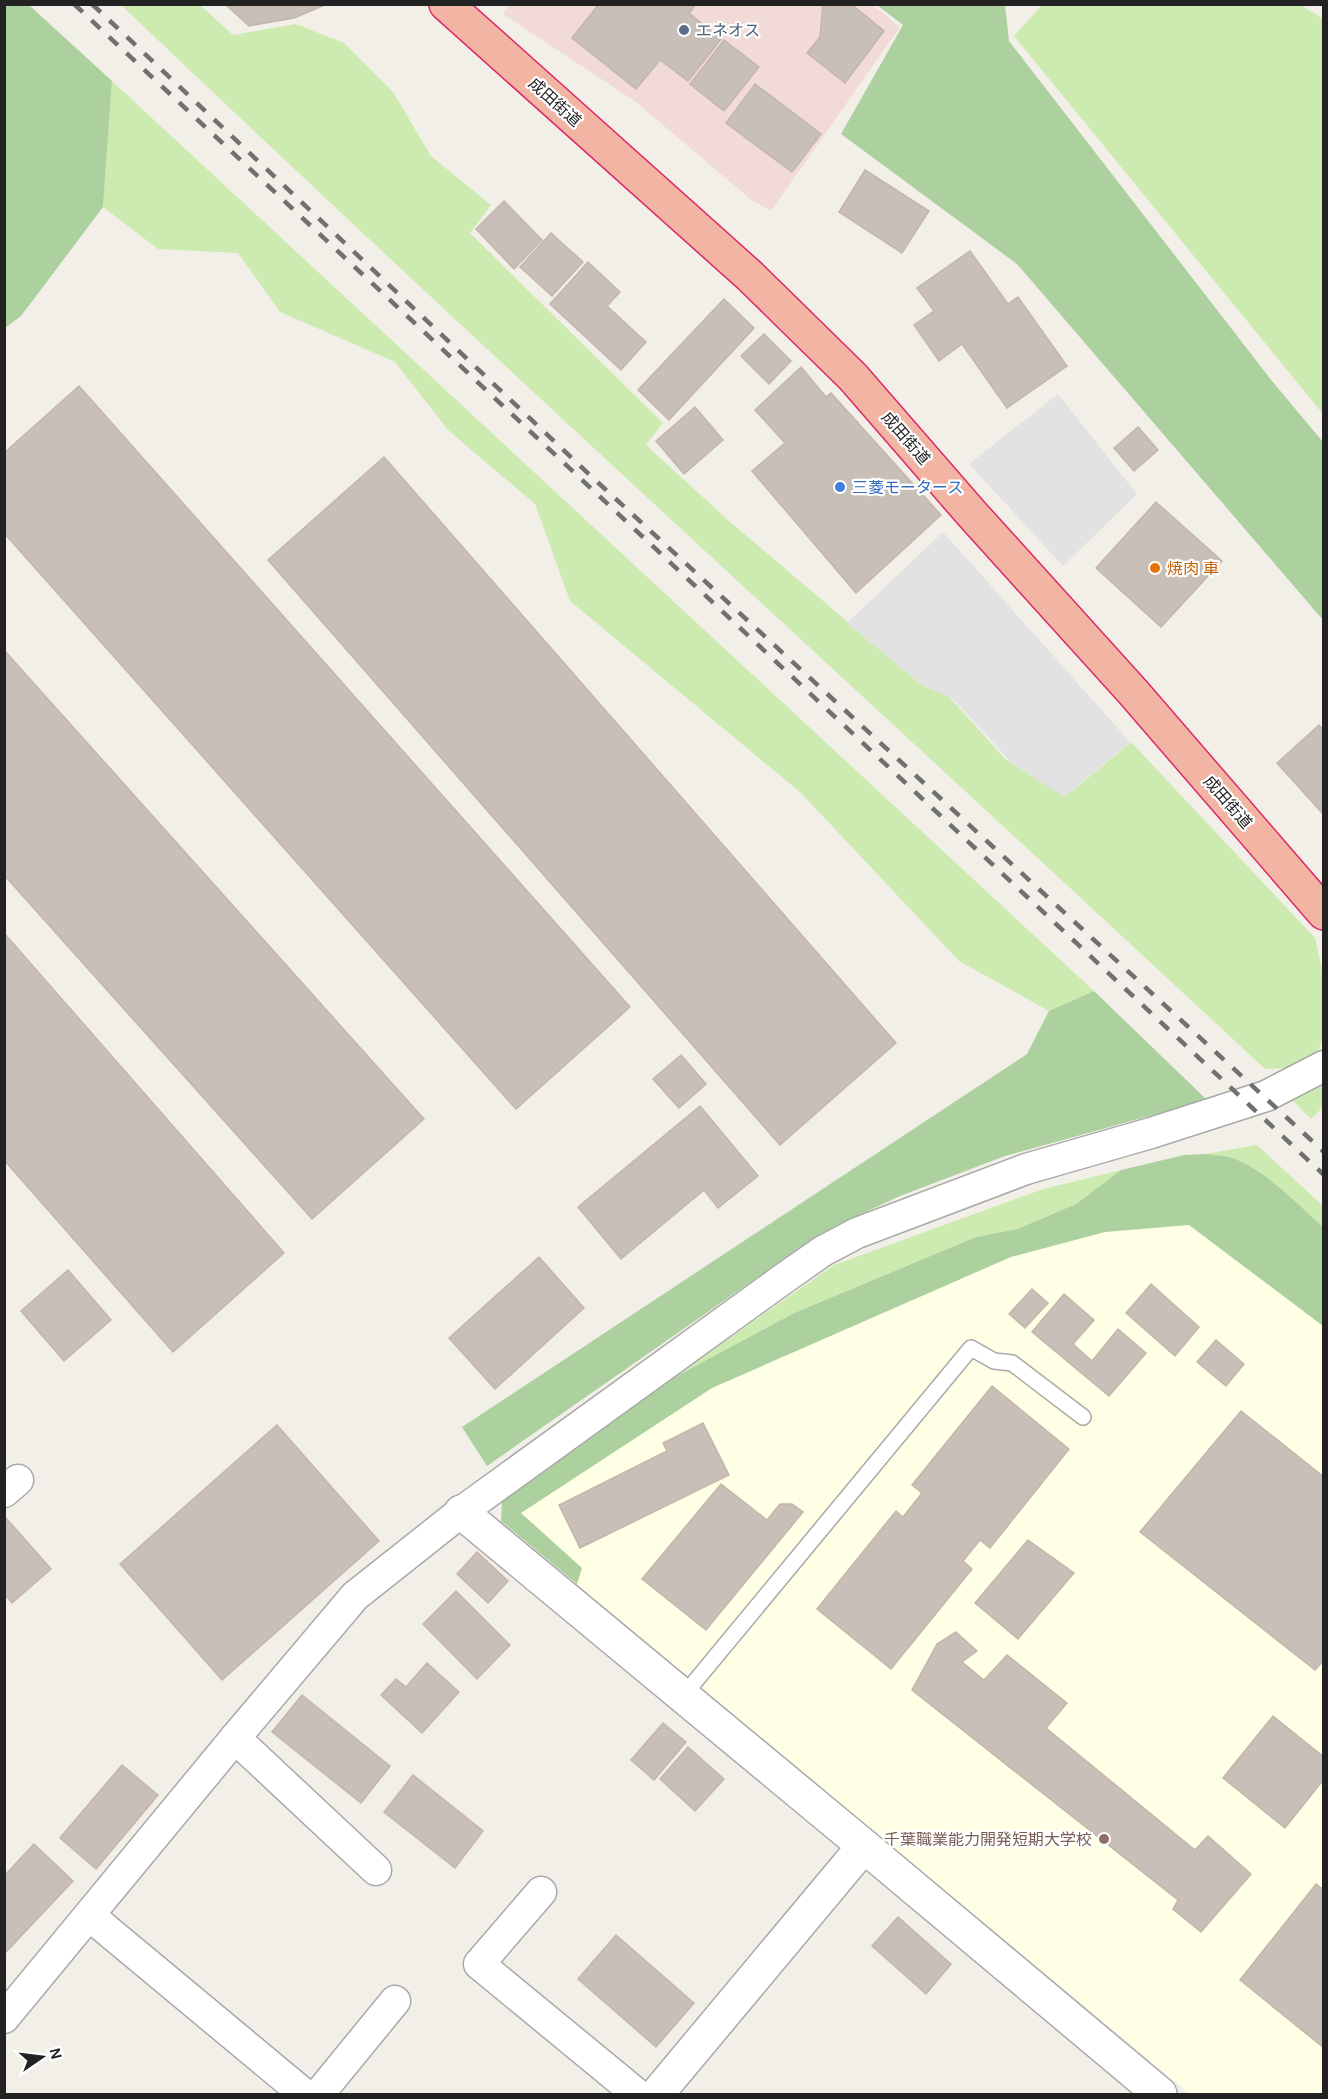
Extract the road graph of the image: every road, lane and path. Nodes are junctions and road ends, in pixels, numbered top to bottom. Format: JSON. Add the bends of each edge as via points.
{"nodes":[{"id":1,"x":446,"y":4,"type":"edge"},
{"id":2,"x":1322,"y":917,"type":"edge"},
{"id":3,"x":1323,"y":1066,"type":"edge"},
{"id":4,"x":1083,"y":1417,"type":"dead end"},
{"id":5,"x":461,"y":1512,"type":"junction"},
{"id":6,"x":683,"y":1696,"type":"junction"},
{"id":7,"x":235,"y":1738,"type":"junction"},
{"id":8,"x":864,"y":1846,"type":"junction"},
{"id":9,"x":376,"y":1870,"type":"dead end"},
{"id":10,"x":541,"y":1892,"type":"dead end"},
{"id":11,"x":90,"y":1916,"type":"junction"},
{"id":12,"x":395,"y":2001,"type":"dead end"},
{"id":13,"x":4,"y":2018,"type":"edge"},
{"id":14,"x":304,"y":2094,"type":"edge"},
{"id":15,"x":320,"y":2094,"type":"edge"},
{"id":16,"x":637,"y":2094,"type":"edge"},
{"id":17,"x":657,"y":2094,"type":"edge"},
{"id":18,"x":1160,"y":2094,"type":"edge"}],
"edges":[{"from":1,"to":2,"type":"highway","name":"成田街道","via":[[750,276],[853,377],[1133,692]]},
{"from":3,"to":5,"type":"street","via":[[1266,1096],[1026,1168],[857,1233],[823,1251]]},
{"from":4,"to":6,"type":"lane","via":[[1012,1364],[994,1361],[971,1348]]},
{"from":5,"to":6,"type":"street"},
{"from":5,"to":7,"type":"street","via":[[355,1596]]},
{"from":6,"to":8,"type":"street"},
{"from":7,"to":9,"type":"street"},
{"from":7,"to":11,"type":"street"},
{"from":8,"to":17,"type":"street"},
{"from":8,"to":18,"type":"street"},
{"from":10,"to":16,"type":"street","via":[[479,1964]]},
{"from":11,"to":13,"type":"street"},
{"from":11,"to":14,"type":"street"},
{"from":12,"to":15,"type":"street"}]}
